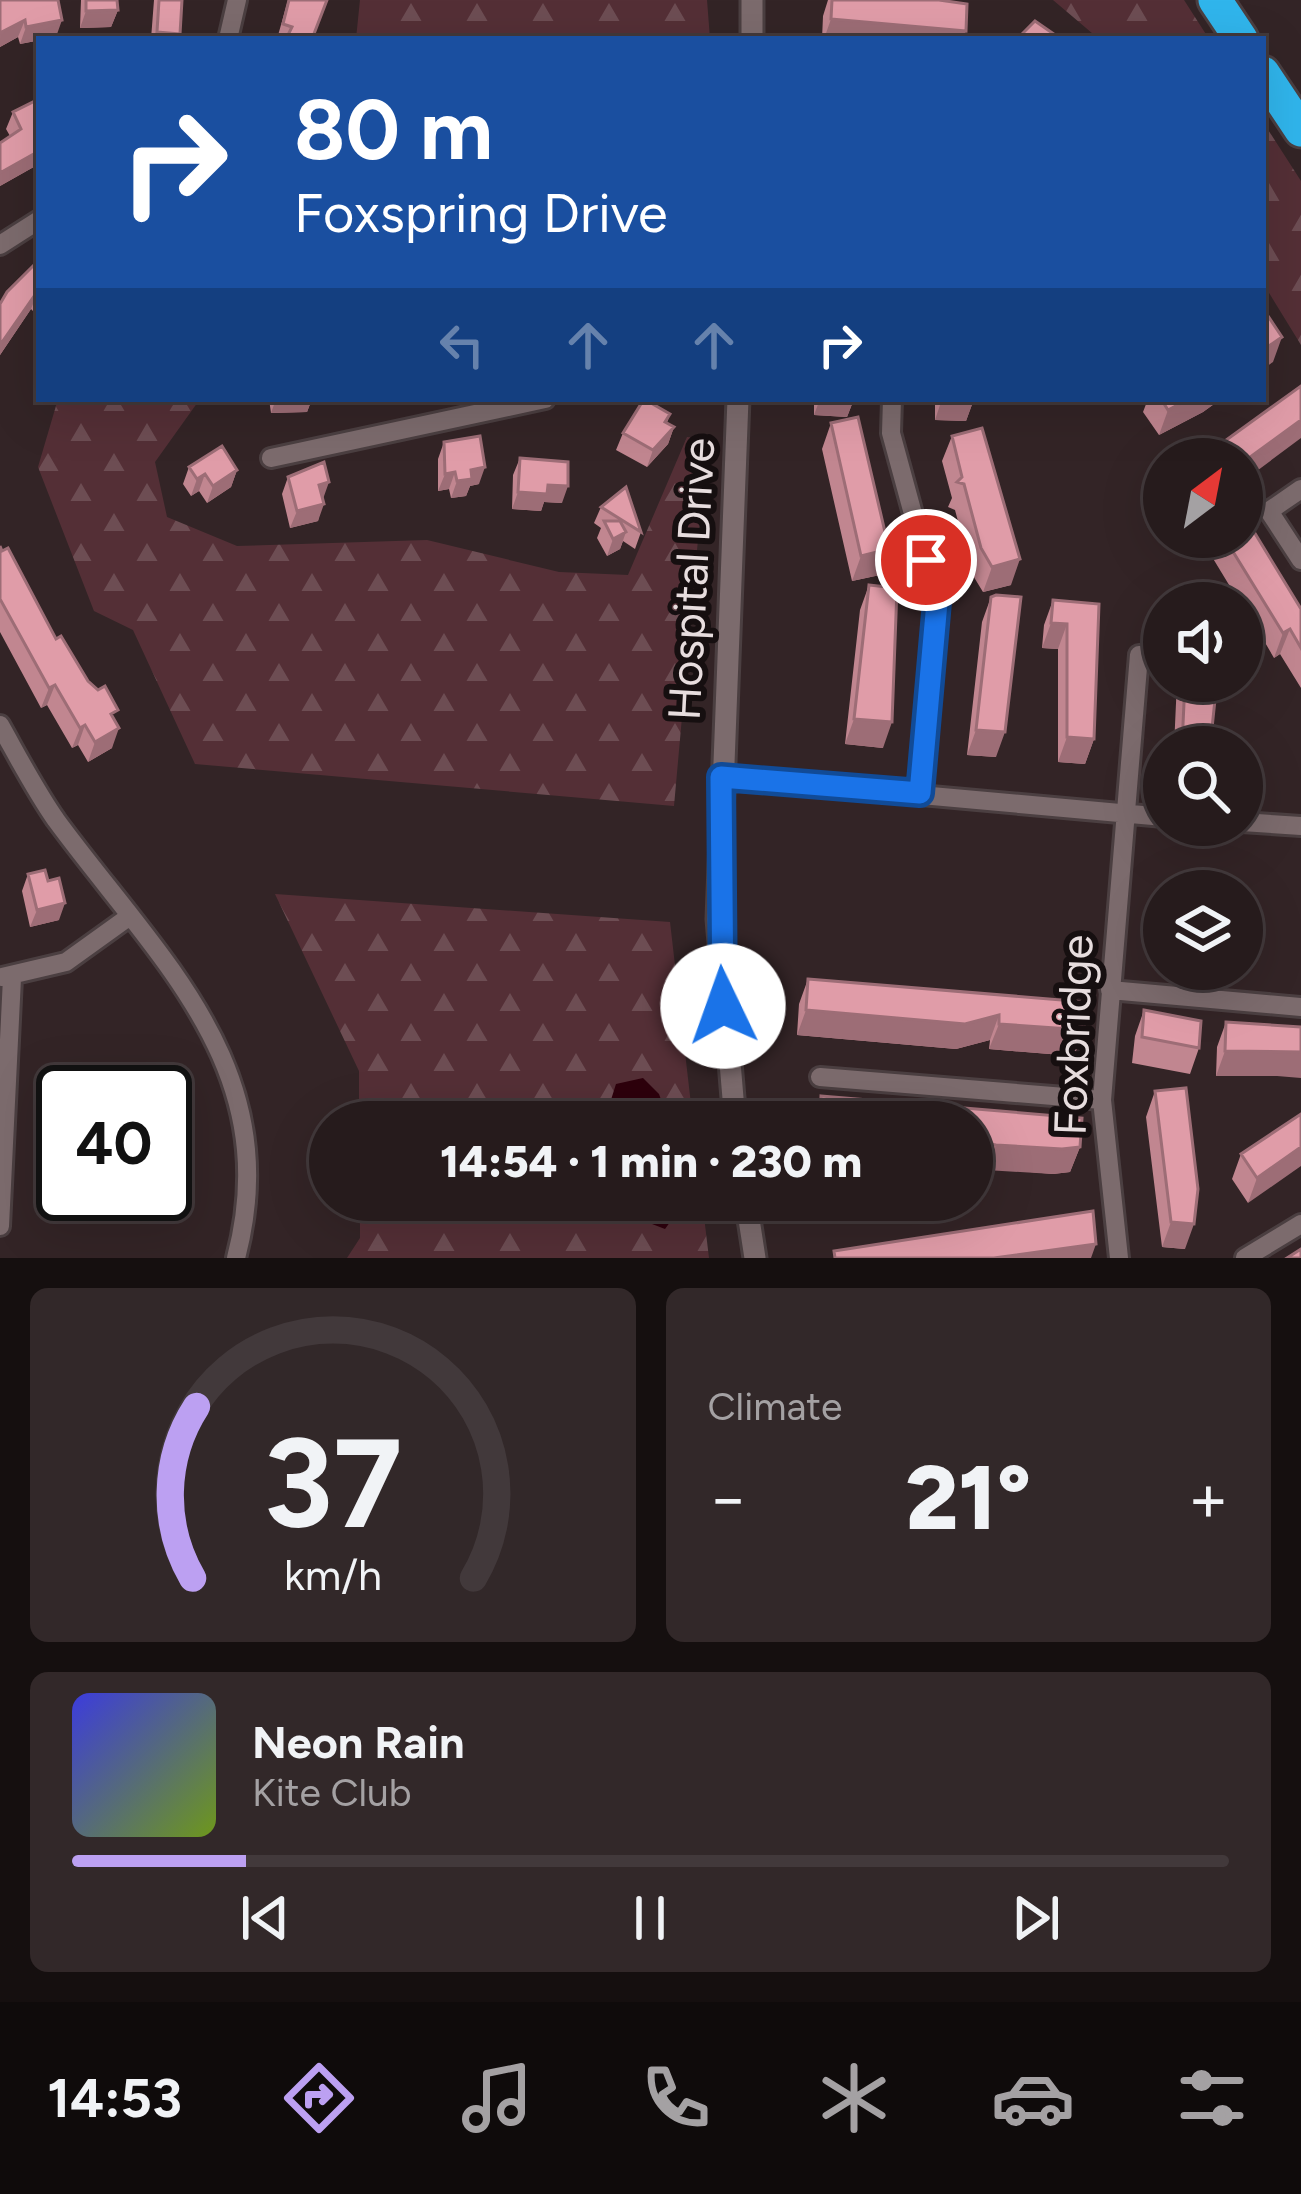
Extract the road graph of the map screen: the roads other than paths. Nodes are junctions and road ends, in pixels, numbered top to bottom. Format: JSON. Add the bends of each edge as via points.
{"nodes":[{"id":1,"x":237,"y":0,"type":"edge"},
{"id":2,"x":752,"y":0,"type":"edge"},
{"id":3,"x":1215,"y":0,"type":"edge"},
{"id":4,"x":229,"y":36,"type":"edge"},
{"id":5,"x":752,"y":36,"type":"edge"},
{"id":6,"x":1239,"y":36,"type":"edge"},
{"id":7,"x":1266,"y":78,"type":"edge"},
{"id":8,"x":1301,"y":130,"type":"edge"},
{"id":9,"x":36,"y":222,"type":"edge"},
{"id":10,"x":0,"y":245,"type":"edge"},
{"id":11,"x":530,"y":402,"type":"edge"},
{"id":12,"x":738,"y":402,"type":"edge"},
{"id":13,"x":892,"y":402,"type":"edge"},
{"id":14,"x":271,"y":458,"type":"dead end"},
{"id":15,"x":1301,"y":489,"type":"edge"},
{"id":16,"x":1301,"y":560,"type":"edge"},
{"id":17,"x":1139,"y":656,"type":"dead end"},
{"id":18,"x":0,"y":725,"type":"edge"},
{"id":19,"x":721,"y":777,"type":"junction"},
{"id":20,"x":920,"y":793,"type":"junction"},
{"id":21,"x":1125,"y":815,"type":"junction"},
{"id":22,"x":1143,"y":816,"type":"edge"},
{"id":23,"x":1263,"y":824,"type":"edge"},
{"id":24,"x":1301,"y":826,"type":"edge"},
{"id":25,"x":130,"y":916,"type":"junction"},
{"id":26,"x":6,"y":977,"type":"edge"},
{"id":27,"x":1110,"y":990,"type":"junction"},
{"id":28,"x":1301,"y":1007,"type":"edge"},
{"id":29,"x":820,"y":1077,"type":"dead end"},
{"id":30,"x":1102,"y":1100,"type":"junction"},
{"id":31,"x":733,"y":1101,"type":"edge"},
{"id":32,"x":749,"y":1221,"type":"edge"},
{"id":33,"x":1301,"y":1224,"type":"edge"},
{"id":34,"x":0,"y":1226,"type":"edge"},
{"id":35,"x":236,"y":1258,"type":"edge"},
{"id":36,"x":755,"y":1258,"type":"edge"},
{"id":37,"x":1119,"y":1258,"type":"edge"},
{"id":38,"x":1245,"y":1258,"type":"edge"}],
"edges":[{"from":1,"to":4,"type":"street"},
{"from":2,"to":5,"type":"street"},
{"from":3,"to":6,"type":"highway"},
{"from":7,"to":8,"type":"highway"},
{"from":9,"to":10,"type":"street"},
{"from":11,"to":14,"type":"street"},
{"from":12,"to":19,"type":"street","name":"Hospital Drive"},
{"from":13,"to":20,"type":"street","via":[[891,433],[937,602]]},
{"from":15,"to":16,"type":"street","via":[[1269,511]]},
{"from":17,"to":21,"type":"street","name":"Foxbridge"},
{"from":18,"to":25,"type":"street","via":[[53,815]]},
{"from":19,"to":20,"type":"street"},
{"from":19,"to":31,"type":"street","name":"Hospital Drive","via":[[718,919]]},
{"from":20,"to":21,"type":"street"},
{"from":21,"to":22,"type":"street"},
{"from":21,"to":27,"type":"street","name":"Foxbridge"},
{"from":23,"to":24,"type":"street"},
{"from":25,"to":26,"type":"street","via":[[67,962]]},
{"from":25,"to":35,"type":"street","via":[[191,995],[226,1060],[247,1148]]},
{"from":26,"to":34,"type":"street"},
{"from":27,"to":28,"type":"street"},
{"from":27,"to":30,"type":"street","name":"Foxbridge"},
{"from":29,"to":30,"type":"street"},
{"from":30,"to":37,"type":"street","name":"Foxbridge"},
{"from":32,"to":36,"type":"street"},
{"from":33,"to":38,"type":"street"}]}
